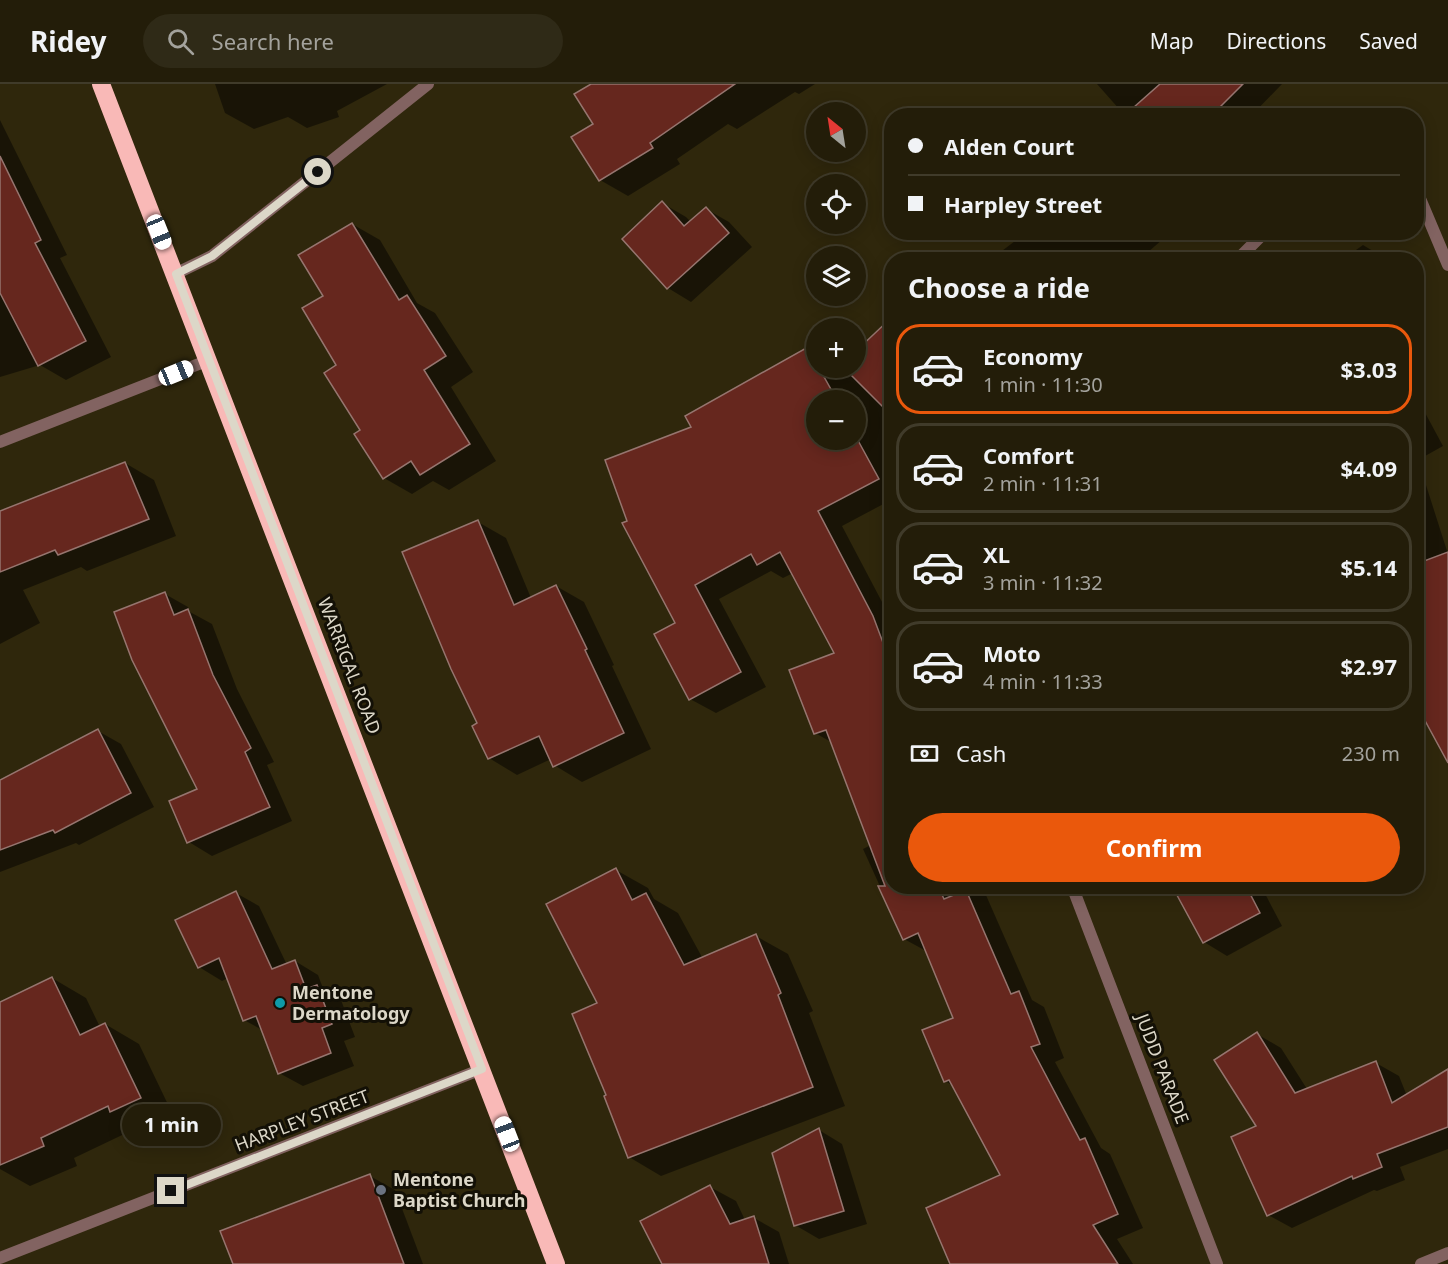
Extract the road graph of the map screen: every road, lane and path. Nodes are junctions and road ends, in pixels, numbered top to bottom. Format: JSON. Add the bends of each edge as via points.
{"nodes":[{"id":1,"x":101,"y":84,"type":"edge"},
{"id":2,"x":428,"y":84,"type":"edge"},
{"id":3,"x":1424,"y":208,"type":"edge"},
{"id":4,"x":1257,"y":240,"type":"edge"},
{"id":5,"x":1245,"y":252,"type":"edge"},
{"id":6,"x":1448,"y":265,"type":"edge"},
{"id":7,"x":176,"y":274,"type":"junction"},
{"id":8,"x":209,"y":360,"type":"junction"},
{"id":9,"x":0,"y":442,"type":"edge"},
{"id":10,"x":1075,"y":894,"type":"edge"},
{"id":11,"x":482,"y":1069,"type":"junction"},
{"id":12,"x":1448,"y":1253,"type":"edge"},
{"id":13,"x":0,"y":1258,"type":"edge"},
{"id":14,"x":556,"y":1264,"type":"edge"},
{"id":15,"x":1217,"y":1264,"type":"edge"},
{"id":16,"x":1421,"y":1264,"type":"edge"}],
"edges":[{"from":1,"to":7,"type":"highway","name":"WARRIGAL ROAD"},
{"from":2,"to":7,"type":"street","via":[[212,256]]},
{"from":3,"to":6,"type":"street"},
{"from":4,"to":5,"type":"street"},
{"from":7,"to":8,"type":"highway","name":"WARRIGAL ROAD"},
{"from":8,"to":9,"type":"street"},
{"from":8,"to":11,"type":"highway","name":"WARRIGAL ROAD"},
{"from":10,"to":15,"type":"street","name":"JUDD PARADE"},
{"from":11,"to":13,"type":"street","name":"HARPLEY STREET"},
{"from":11,"to":14,"type":"highway","name":"WARRIGAL ROAD"},
{"from":12,"to":16,"type":"street"}]}
